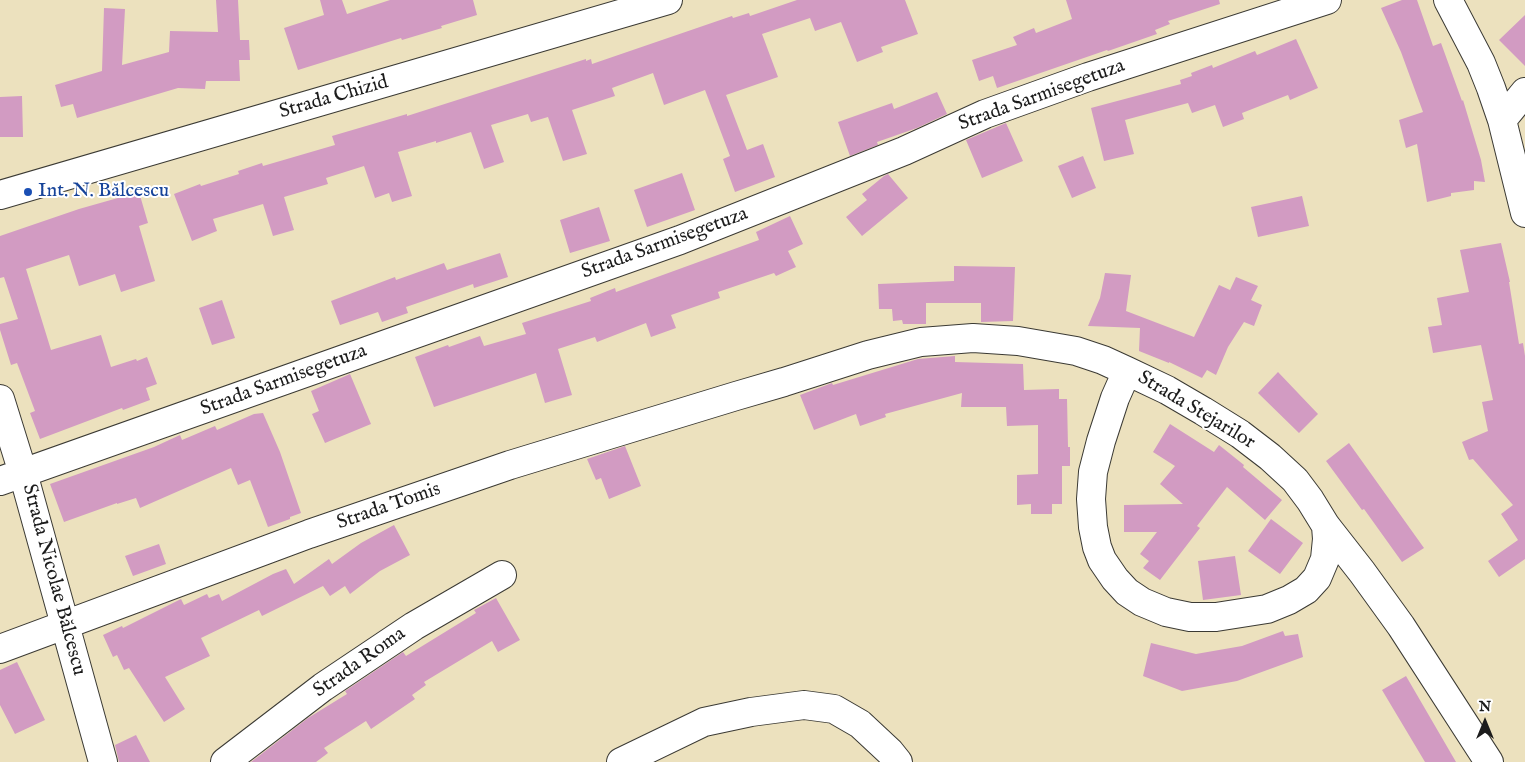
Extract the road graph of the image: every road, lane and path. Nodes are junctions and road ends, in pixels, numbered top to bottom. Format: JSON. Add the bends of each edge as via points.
{"nodes":[{"id":1,"x":668,"y":0,"type":"edge"},
{"id":2,"x":1328,"y":0,"type":"edge"},
{"id":3,"x":1448,"y":0,"type":"edge"},
{"id":4,"x":1525,"y":92,"type":"edge"},
{"id":5,"x":1502,"y":120,"type":"junction"},
{"id":6,"x":0,"y":194,"type":"edge"},
{"id":7,"x":1525,"y":213,"type":"edge"},
{"id":8,"x":1127,"y":371,"type":"junction"},
{"id":9,"x":784,"y":382,"type":"joint"},
{"id":10,"x":0,"y":399,"type":"edge"},
{"id":11,"x":12,"y":477,"type":"edge"},
{"id":12,"x":1326,"y":526,"type":"junction"},
{"id":13,"x":502,"y":575,"type":"dead end"},
{"id":14,"x":66,"y":625,"type":"junction"},
{"id":15,"x":0,"y":649,"type":"edge"},
{"id":16,"x":103,"y":762,"type":"edge"},
{"id":17,"x":224,"y":762,"type":"edge"},
{"id":18,"x":621,"y":762,"type":"edge"},
{"id":19,"x":898,"y":762,"type":"edge"},
{"id":20,"x":1489,"y":762,"type":"edge"}],
"edges":[{"from":1,"to":6,"type":"street","name":"Strada Chizid"},
{"from":2,"to":11,"type":"street","name":"Strada Sarmisegetuza","via":[[985,114],[904,151],[680,240]]},
{"from":3,"to":5,"type":"street","via":[[1481,63]]},
{"from":4,"to":5,"type":"street"},
{"from":5,"to":7,"type":"street"},
{"from":8,"to":9,"type":"street","name":"Strada Stejarilor","via":[[1076,351],[1018,341],[973,338],[921,342]]},
{"from":8,"to":12,"type":"street","name":"Strada Stejarilor","via":[[1203,411],[1270,457],[1295,480]]},
{"from":8,"to":12,"type":"street","via":[[1101,440],[1093,472],[1091,499],[1093,527],[1102,560],[1127,592],[1166,612],[1190,617],[1216,617],[1267,609],[1290,600],[1317,578],[1325,559]]},
{"from":9,"to":14,"type":"street","name":"Strada Tomis","via":[[501,468],[308,534]]},
{"from":10,"to":11,"type":"street","name":"Strada Nicolae Bălcescu"},
{"from":11,"to":14,"type":"street","name":"Strada Nicolae Bălcescu"},
{"from":12,"to":20,"type":"street","name":"Strada Stejarilor","via":[[1401,626]]},
{"from":13,"to":17,"type":"street","name":"Strada Roma","via":[[414,626],[323,687]]},
{"from":14,"to":15,"type":"street","name":"Strada Tomis"},
{"from":14,"to":16,"type":"street","name":"Strada Nicolae Bălcescu"},
{"from":18,"to":19,"type":"street","via":[[704,722],[804,705],[834,709],[860,724]]}]}
